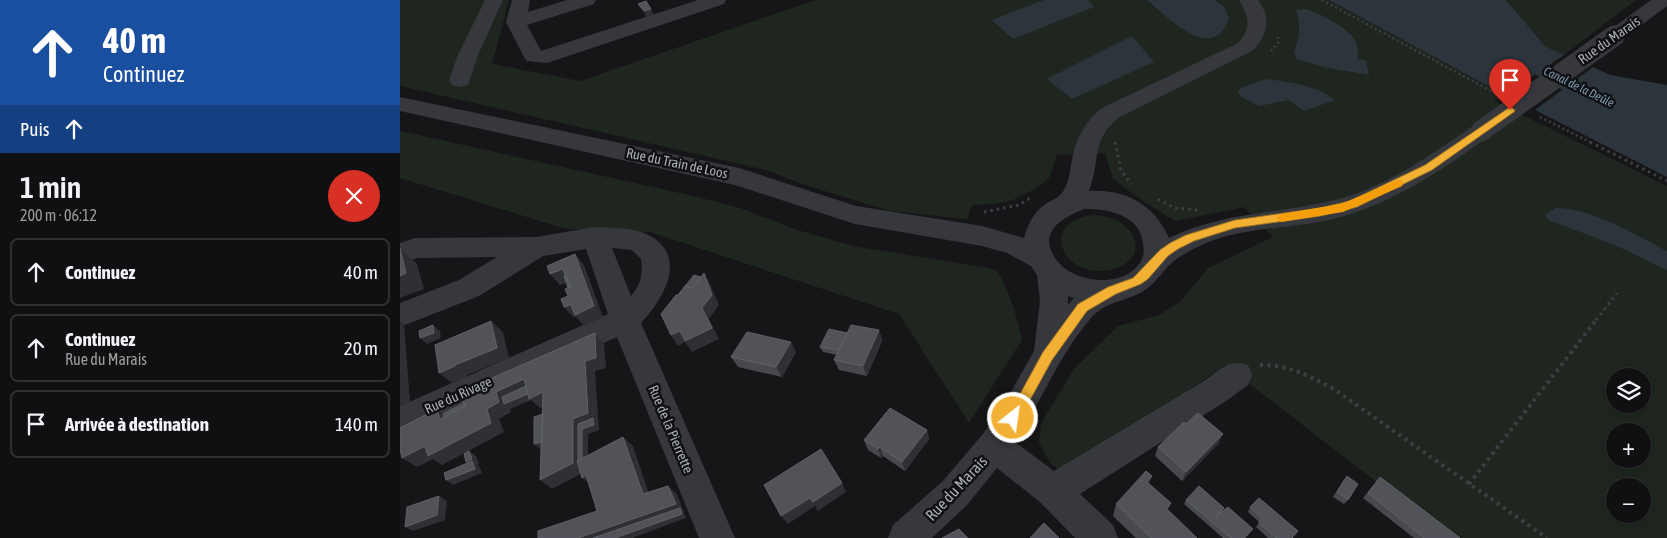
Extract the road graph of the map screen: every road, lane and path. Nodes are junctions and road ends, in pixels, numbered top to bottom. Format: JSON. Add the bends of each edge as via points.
{"nodes":[{"id":1,"x":494,"y":0,"type":"edge"},
{"id":2,"x":521,"y":0,"type":"edge"},
{"id":3,"x":587,"y":0,"type":"edge"},
{"id":4,"x":717,"y":0,"type":"edge"},
{"id":5,"x":1248,"y":0,"type":"edge"},
{"id":6,"x":1663,"y":0,"type":"edge"},
{"id":7,"x":516,"y":22,"type":"junction"},
{"id":8,"x":460,"y":80,"type":"dead end"},
{"id":9,"x":400,"y":104,"type":"edge"},
{"id":10,"x":1086,"y":148,"type":"junction"},
{"id":11,"x":1118,"y":162,"type":"dead end"},
{"id":12,"x":1140,"y":202,"type":"junction"},
{"id":13,"x":1061,"y":207,"type":"junction"},
{"id":14,"x":1235,"y":224,"type":"junction"},
{"id":15,"x":1208,"y":226,"type":"junction"},
{"id":16,"x":951,"y":230,"type":"junction"},
{"id":17,"x":595,"y":237,"type":"junction"},
{"id":18,"x":536,"y":247,"type":"junction"},
{"id":19,"x":400,"y":254,"type":"edge"},
{"id":20,"x":1154,"y":263,"type":"junction"},
{"id":21,"x":1045,"y":266,"type":"junction"},
{"id":22,"x":1112,"y":290,"type":"junction"},
{"id":23,"x":1617,"y":293,"type":"dead end"},
{"id":24,"x":400,"y":315,"type":"edge"},
{"id":25,"x":625,"y":320,"type":"junction"},
{"id":26,"x":1047,"y":356,"type":"junction"},
{"id":27,"x":1237,"y":375,"type":"joint"},
{"id":28,"x":400,"y":421,"type":"edge"},
{"id":29,"x":994,"y":446,"type":"junction"},
{"id":30,"x":1469,"y":484,"type":"junction"},
{"id":31,"x":1053,"y":491,"type":"junction"},
{"id":32,"x":716,"y":538,"type":"edge"},
{"id":33,"x":906,"y":538,"type":"edge"},
{"id":34,"x":1100,"y":538,"type":"edge"},
{"id":35,"x":1547,"y":538,"type":"edge"}],
"edges":[{"from":1,"to":8,"type":"street"},
{"from":2,"to":7,"type":"street"},
{"from":3,"to":7,"type":"street"},
{"from":4,"to":7,"type":"street","via":[[547,57],[534,57]]},
{"from":5,"to":10,"type":"street","via":[[1256,10],[1260,25],[1245,47],[1110,113],[1091,131]]},
{"from":6,"to":14,"type":"street","name":"Rue du Marais","bridge":true,"via":[[1428,168],[1353,204]]},
{"from":9,"to":16,"type":"street","name":"Rue du Train de Loos","via":[[739,177],[855,215]]},
{"from":10,"to":12,"type":"street","via":[[1108,188]]},
{"from":10,"to":13,"type":"street","via":[[1077,189]]},
{"from":11,"to":12,"type":"path"},
{"from":12,"to":13,"type":"street","via":[[1096,200]]},
{"from":12,"to":15,"type":"street","via":[[1176,224]]},
{"from":12,"to":15,"type":"path","via":[[1198,210]]},
{"from":12,"to":20,"type":"street","via":[[1157,243]]},
{"from":13,"to":16,"type":"street","name":"Rue du Train de Loos","via":[[1016,225]]},
{"from":13,"to":21,"type":"street","via":[[1045,218],[1038,229],[1036,240]]},
{"from":14,"to":15,"type":"street"},
{"from":14,"to":20,"type":"street","name":"Rue du Marais","via":[[1190,238],[1174,246]]},
{"from":16,"to":21,"type":"street","name":"Rue du Train de Loos","via":[[1023,249]]},
{"from":17,"to":18,"type":"street"},
{"from":17,"to":25,"type":"street","name":"Rue de la Pierrette"},
{"from":17,"to":25,"type":"street","via":[[640,243],[654,257],[657,275],[654,285]]},
{"from":18,"to":19,"type":"street","via":[[415,248]]},
{"from":18,"to":24,"type":"street","via":[[469,288]]},
{"from":20,"to":22,"type":"street","via":[[1137,281]]},
{"from":21,"to":22,"type":"street","via":[[1074,287]]},
{"from":21,"to":26,"type":"street","name":"Rue du Marais","via":[[1053,316]]},
{"from":22,"to":26,"type":"street","name":"Rue du Marais","via":[[1083,307]]},
{"from":23,"to":30,"type":"path"},
{"from":25,"to":28,"type":"street","name":"Rue du Rivage"},
{"from":25,"to":32,"type":"street","name":"Rue de la Pierrette"},
{"from":26,"to":29,"type":"street","name":"Rue du Marais"},
{"from":27,"to":30,"type":"path","via":[[1259,365],[1276,364],[1309,374]]},
{"from":27,"to":31,"type":"street","via":[[1215,392]]},
{"from":29,"to":31,"type":"street"},
{"from":29,"to":33,"type":"street","name":"Rue du Marais","via":[[955,493]]},
{"from":30,"to":35,"type":"path"},
{"from":31,"to":34,"type":"street"}]}
